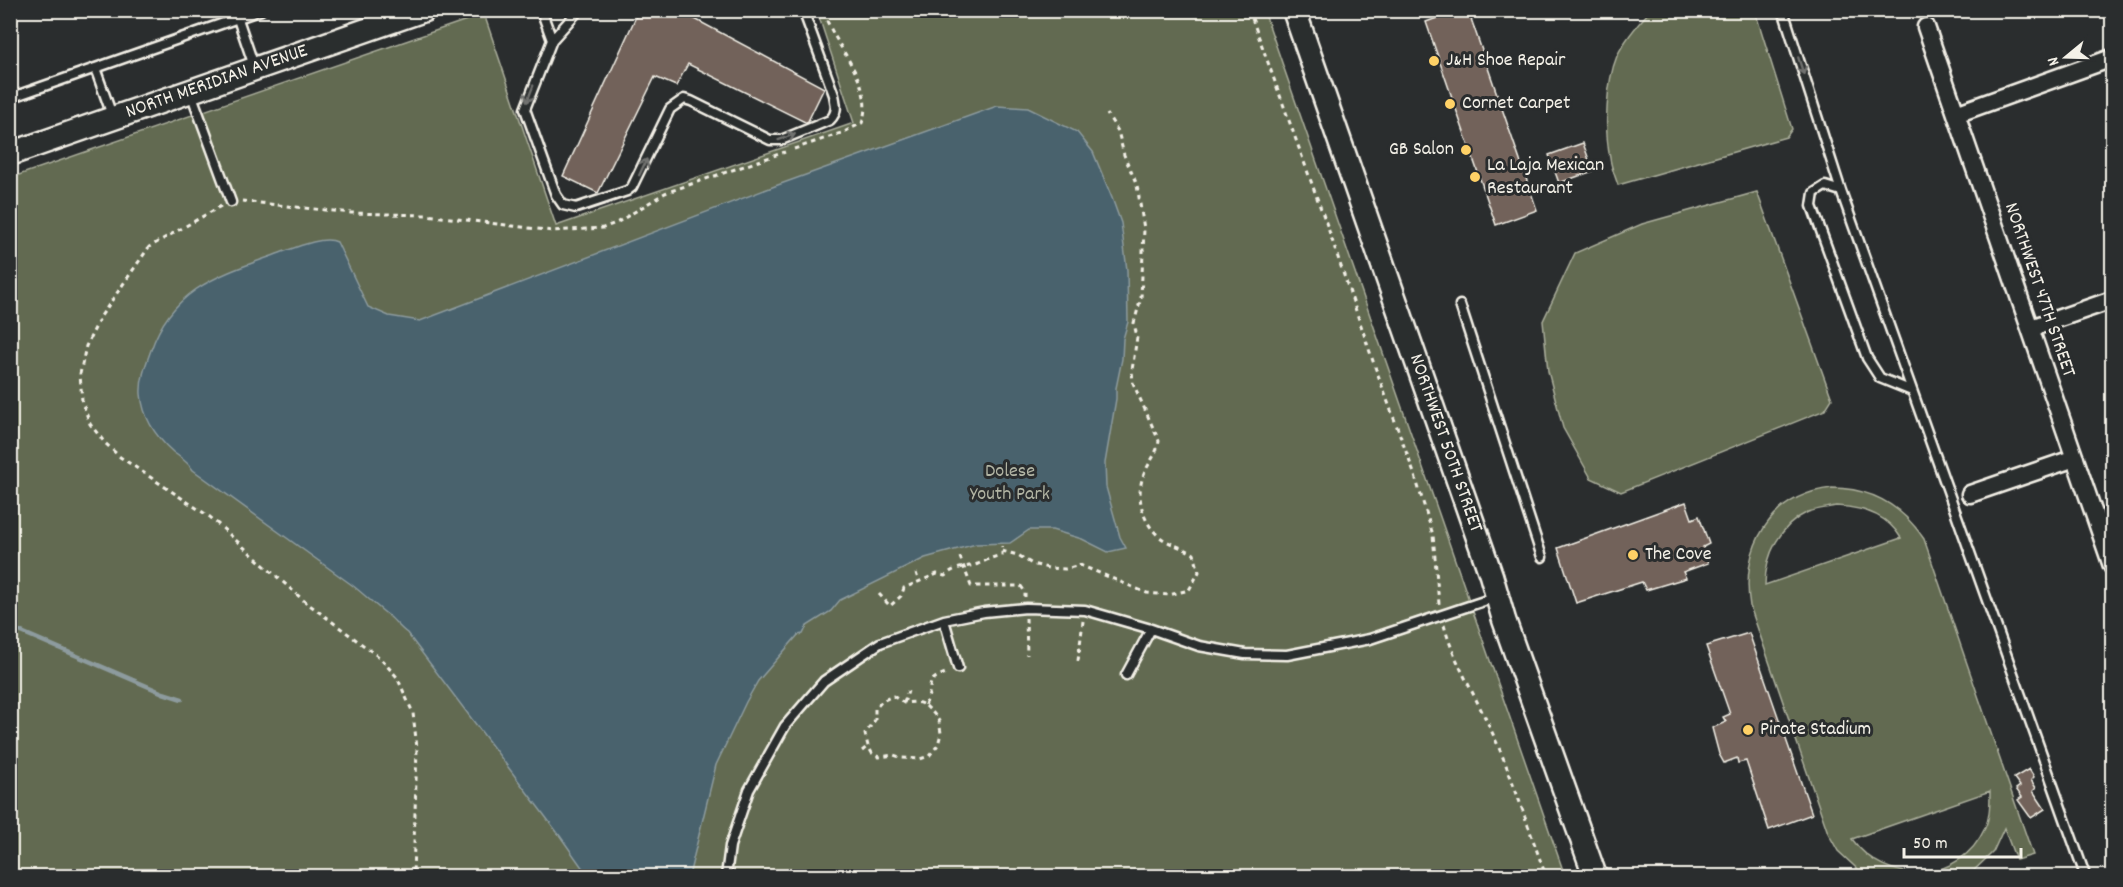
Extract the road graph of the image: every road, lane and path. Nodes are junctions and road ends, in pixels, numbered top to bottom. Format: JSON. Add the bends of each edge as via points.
{"nodes":[{"id":1,"x":261,"y":10,"type":"edge"},
{"id":2,"x":541,"y":10,"type":"edge"},
{"id":3,"x":579,"y":10,"type":"edge"},
{"id":4,"x":803,"y":10,"type":"edge"},
{"id":5,"x":823,"y":10,"type":"edge"},
{"id":6,"x":1249,"y":10,"type":"edge"},
{"id":7,"x":1294,"y":10,"type":"edge"},
{"id":8,"x":1783,"y":10,"type":"edge"},
{"id":9,"x":410,"y":13,"type":"edge"},
{"id":10,"x":238,"y":19,"type":"junction"},
{"id":11,"x":1926,"y":27,"type":"dead end"},
{"id":12,"x":552,"y":40,"type":"junction"},
{"id":13,"x":2112,"y":58,"type":"edge"},
{"id":14,"x":95,"y":68,"type":"junction"},
{"id":15,"x":255,"y":70,"type":"junction"},
{"id":16,"x":190,"y":92,"type":"junction"},
{"id":17,"x":10,"y":98,"type":"edge"},
{"id":18,"x":1107,"y":114,"type":"dead end"},
{"id":19,"x":1956,"y":114,"type":"junction"},
{"id":20,"x":113,"y":119,"type":"junction"},
{"id":21,"x":10,"y":154,"type":"edge"},
{"id":22,"x":1841,"y":191,"type":"junction"},
{"id":23,"x":231,"y":202,"type":"junction"},
{"id":24,"x":2112,"y":300,"type":"edge"},
{"id":25,"x":1460,"y":304,"type":"dead end"},
{"id":26,"x":2031,"y":328,"type":"junction"},
{"id":27,"x":1912,"y":391,"type":"junction"},
{"id":28,"x":2075,"y":458,"type":"junction"},
{"id":29,"x":1970,"y":494,"type":"dead end"},
{"id":30,"x":960,"y":557,"type":"dead end"},
{"id":31,"x":1542,"y":557,"type":"dead end"},
{"id":32,"x":2112,"y":566,"type":"edge"},
{"id":33,"x":964,"y":567,"type":"junction"},
{"id":34,"x":916,"y":573,"type":"dead end"},
{"id":35,"x":919,"y":582,"type":"junction"},
{"id":36,"x":879,"y":594,"type":"dead end"},
{"id":37,"x":1498,"y":597,"type":"junction"},
{"id":38,"x":1438,"y":603,"type":"dead end"},
{"id":39,"x":1085,"y":610,"type":"junction"},
{"id":40,"x":944,"y":620,"type":"junction"},
{"id":41,"x":1151,"y":629,"type":"junction"},
{"id":42,"x":1446,"y":633,"type":"dead end"},
{"id":43,"x":1078,"y":661,"type":"dead end"},
{"id":44,"x":958,"y":668,"type":"joint"},
{"id":45,"x":1126,"y":675,"type":"dead end"},
{"id":46,"x":908,"y":690,"type":"dead end"},
{"id":47,"x":904,"y":703,"type":"junction"},
{"id":48,"x":925,"y":705,"type":"junction"},
{"id":49,"x":868,"y":746,"type":"junction"},
{"id":50,"x":862,"y":751,"type":"dead end"},
{"id":51,"x":2085,"y":875,"type":"dead end"},
{"id":52,"x":413,"y":876,"type":"edge"},
{"id":53,"x":726,"y":876,"type":"edge"},
{"id":54,"x":1546,"y":876,"type":"edge"},
{"id":55,"x":1595,"y":876,"type":"edge"}],
"edges":[{"from":1,"to":10,"type":"lane"},
{"from":2,"to":12,"type":"lane"},
{"from":3,"to":12,"type":"lane"},
{"from":12,"to":4,"type":"lane","one_way":true,"via":[[525,109],[556,195],[563,205],[576,208],[632,187],[670,109],[684,99],[775,141],[835,116],[834,95]]},
{"from":5,"to":23,"type":"path","via":[[865,98],[862,123],[665,194],[603,228],[553,231],[426,215]]},
{"from":6,"to":38,"type":"path","via":[[1415,476],[1433,535]]},
{"from":7,"to":37,"type":"main road","name":"NORTHWEST 50TH STREET"},
{"from":8,"to":22,"type":"lane","one_way":true},
{"from":9,"to":15,"type":"main road","name":"NORTH MERIDIAN AVENUE"},
{"from":10,"to":14,"type":"lane"},
{"from":10,"to":15,"type":"lane"},
{"from":11,"to":19,"type":"street","name":"NORTHWEST 47TH STREET"},
{"from":13,"to":19,"type":"street"},
{"from":14,"to":17,"type":"lane"},
{"from":14,"to":20,"type":"lane"},
{"from":15,"to":16,"type":"main road","name":"NORTH MERIDIAN AVENUE"},
{"from":16,"to":20,"type":"main road","name":"NORTH MERIDIAN AVENUE"},
{"from":16,"to":23,"type":"lane"},
{"from":18,"to":33,"type":"path","via":[[1118,131],[1137,185],[1144,229],[1132,370],[1133,383],[1159,441],[1158,450],[1144,472],[1140,501],[1161,537],[1194,554],[1198,572],[1189,590],[1169,595],[1147,593],[1080,565],[1048,568],[1032,564],[1002,549],[1002,555]]},
{"from":19,"to":26,"type":"street","name":"NORTHWEST 47TH STREET"},
{"from":20,"to":21,"type":"main road","name":"NORTH MERIDIAN AVENUE"},
{"from":22,"to":27,"type":"lane"},
{"from":22,"to":27,"type":"lane","via":[[1825,186],[1814,193],[1815,219],[1867,358],[1880,378]]},
{"from":23,"to":52,"type":"path","via":[[149,247],[100,316],[86,346],[80,374],[82,401],[90,424],[120,457],[210,517],[303,600],[379,657],[397,677],[413,713],[417,748]]},
{"from":24,"to":26,"type":"street"},
{"from":25,"to":31,"type":"lane"},
{"from":26,"to":28,"type":"street","name":"NORTHWEST 47TH STREET"},
{"from":27,"to":51,"type":"lane"},
{"from":28,"to":29,"type":"street"},
{"from":28,"to":32,"type":"street","name":"NORTHWEST 47TH STREET"},
{"from":30,"to":33,"type":"path"},
{"from":33,"to":35,"type":"path"},
{"from":34,"to":35,"type":"path"},
{"from":35,"to":36,"type":"path","via":[[904,588],[890,606]]},
{"from":37,"to":41,"type":"lane","via":[[1370,639],[1287,655],[1245,654],[1199,646]]},
{"from":37,"to":55,"type":"main road","name":"NORTHWEST 50TH STREET"},
{"from":39,"to":40,"type":"lane","via":[[1026,608]]},
{"from":39,"to":41,"type":"lane"},
{"from":39,"to":43,"type":"path"},
{"from":40,"to":44,"type":"lane"},
{"from":40,"to":53,"type":"lane","via":[[880,643],[824,681],[784,726],[749,790],[730,846]]},
{"from":41,"to":45,"type":"lane"},
{"from":42,"to":54,"type":"path","via":[[1495,739]]},
{"from":44,"to":48,"type":"path","via":[[932,678]]},
{"from":46,"to":47,"type":"path"},
{"from":47,"to":48,"type":"path"},
{"from":47,"to":49,"type":"path","via":[[893,696],[875,709],[875,720],[865,734]]},
{"from":48,"to":49,"type":"path","via":[[939,721],[941,733],[929,756],[879,757]]},
{"from":49,"to":50,"type":"path"}]}
